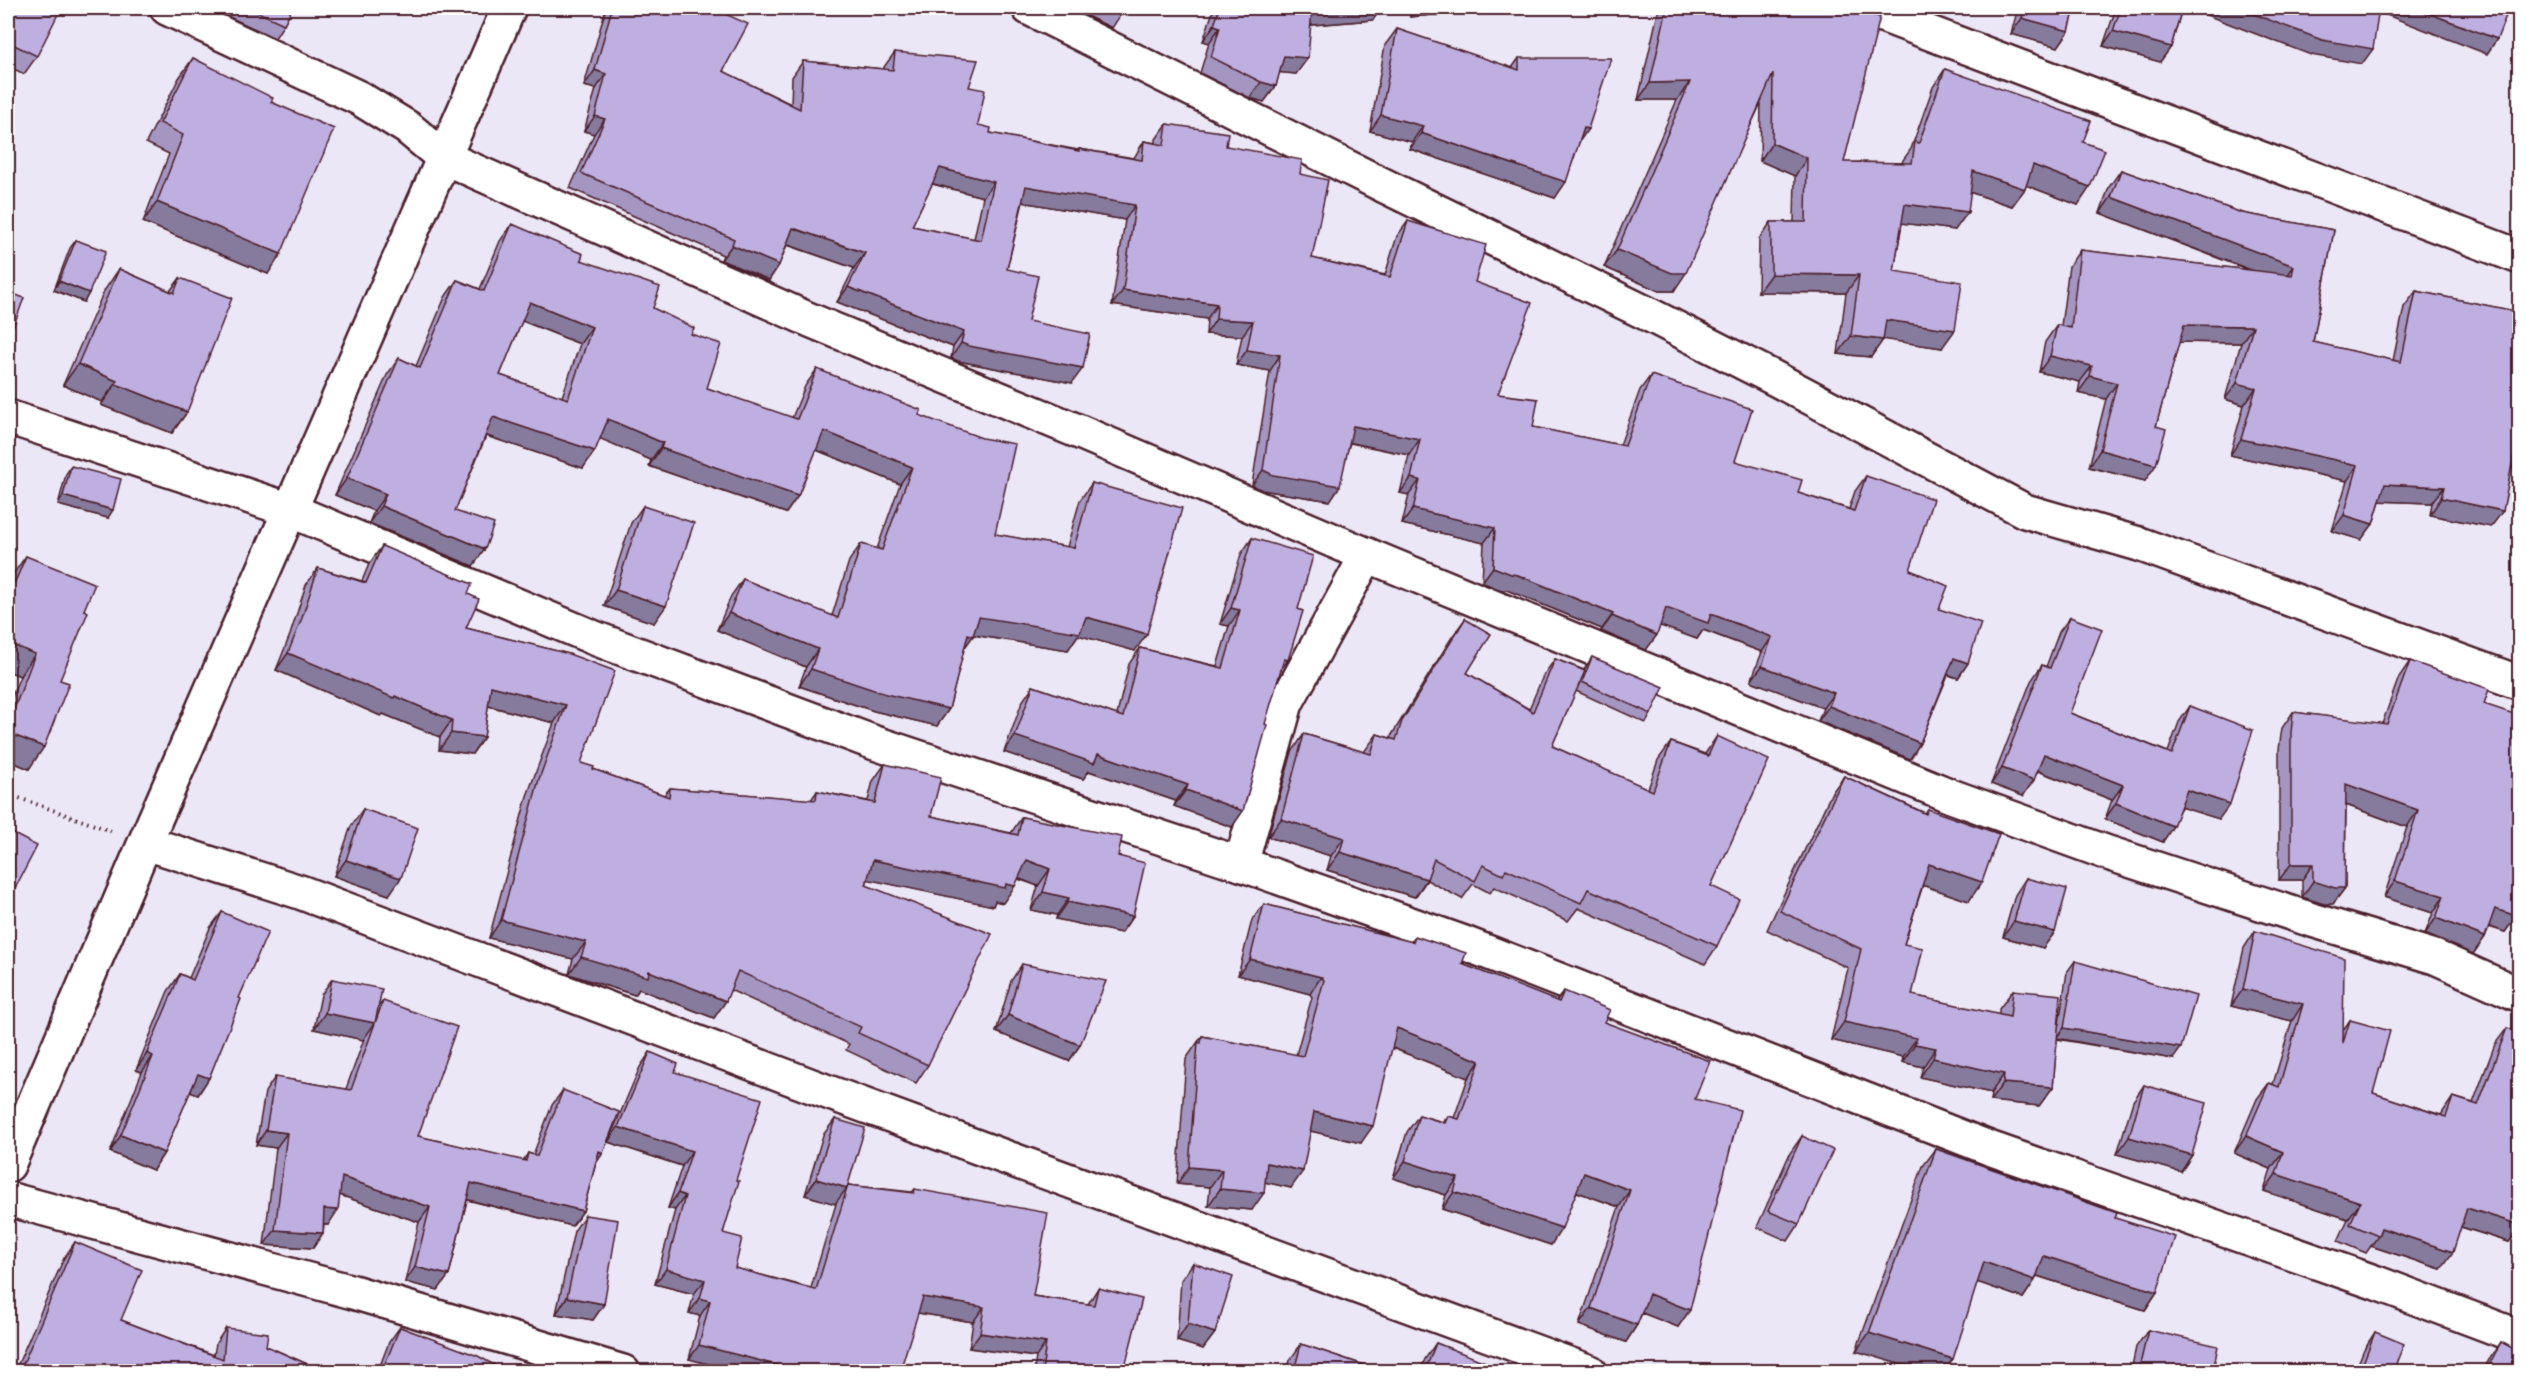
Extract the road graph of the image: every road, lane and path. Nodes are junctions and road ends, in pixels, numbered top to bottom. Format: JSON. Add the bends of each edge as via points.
{"nodes":[{"id":1,"x":167,"y":8,"type":"edge"},
{"id":2,"x":509,"y":8,"type":"edge"},
{"id":3,"x":1029,"y":8,"type":"edge"},
{"id":4,"x":1864,"y":8,"type":"edge"},
{"id":5,"x":443,"y":157,"type":"junction"},
{"id":6,"x":2520,"y":256,"type":"edge"},
{"id":7,"x":8,"y":417,"type":"edge"},
{"id":8,"x":290,"y":510,"type":"junction"},
{"id":9,"x":1367,"y":555,"type":"junction"},
{"id":10,"x":2520,"y":683,"type":"edge"},
{"id":11,"x":8,"y":794,"type":"edge"},
{"id":12,"x":146,"y":843,"type":"junction"},
{"id":13,"x":1241,"y":864,"type":"junction"},
{"id":14,"x":2520,"y":995,"type":"edge"},
{"id":15,"x":8,"y":1165,"type":"edge"},
{"id":16,"x":8,"y":1199,"type":"edge"},
{"id":17,"x":2520,"y":1337,"type":"edge"},
{"id":18,"x":623,"y":1371,"type":"edge"},
{"id":19,"x":1590,"y":1371,"type":"edge"}],
"edges":[{"from":1,"to":5,"type":"main road","via":[[360,98],[408,128]]},
{"from":2,"to":5,"type":"main road"},
{"from":3,"to":10,"type":"main road","via":[[1644,312],[2025,511],[2139,544]]},
{"from":4,"to":6,"type":"main road"},
{"from":5,"to":8,"type":"main road"},
{"from":5,"to":9,"type":"main road","via":[[810,320]]},
{"from":7,"to":8,"type":"main road"},
{"from":8,"to":12,"type":"main road"},
{"from":8,"to":13,"type":"main road","via":[[597,639],[875,743]]},
{"from":9,"to":13,"type":"main road","via":[[1286,703]]},
{"from":9,"to":14,"type":"main road","via":[[1951,796],[2108,854],[2435,957]]},
{"from":11,"to":12,"type":"path"},
{"from":12,"to":15,"type":"main road"},
{"from":12,"to":19,"type":"main road","via":[[300,892],[836,1095]]},
{"from":13,"to":17,"type":"main road","via":[[1464,943],[1989,1148]]},
{"from":16,"to":18,"type":"main road","via":[[353,1292]]}]}
